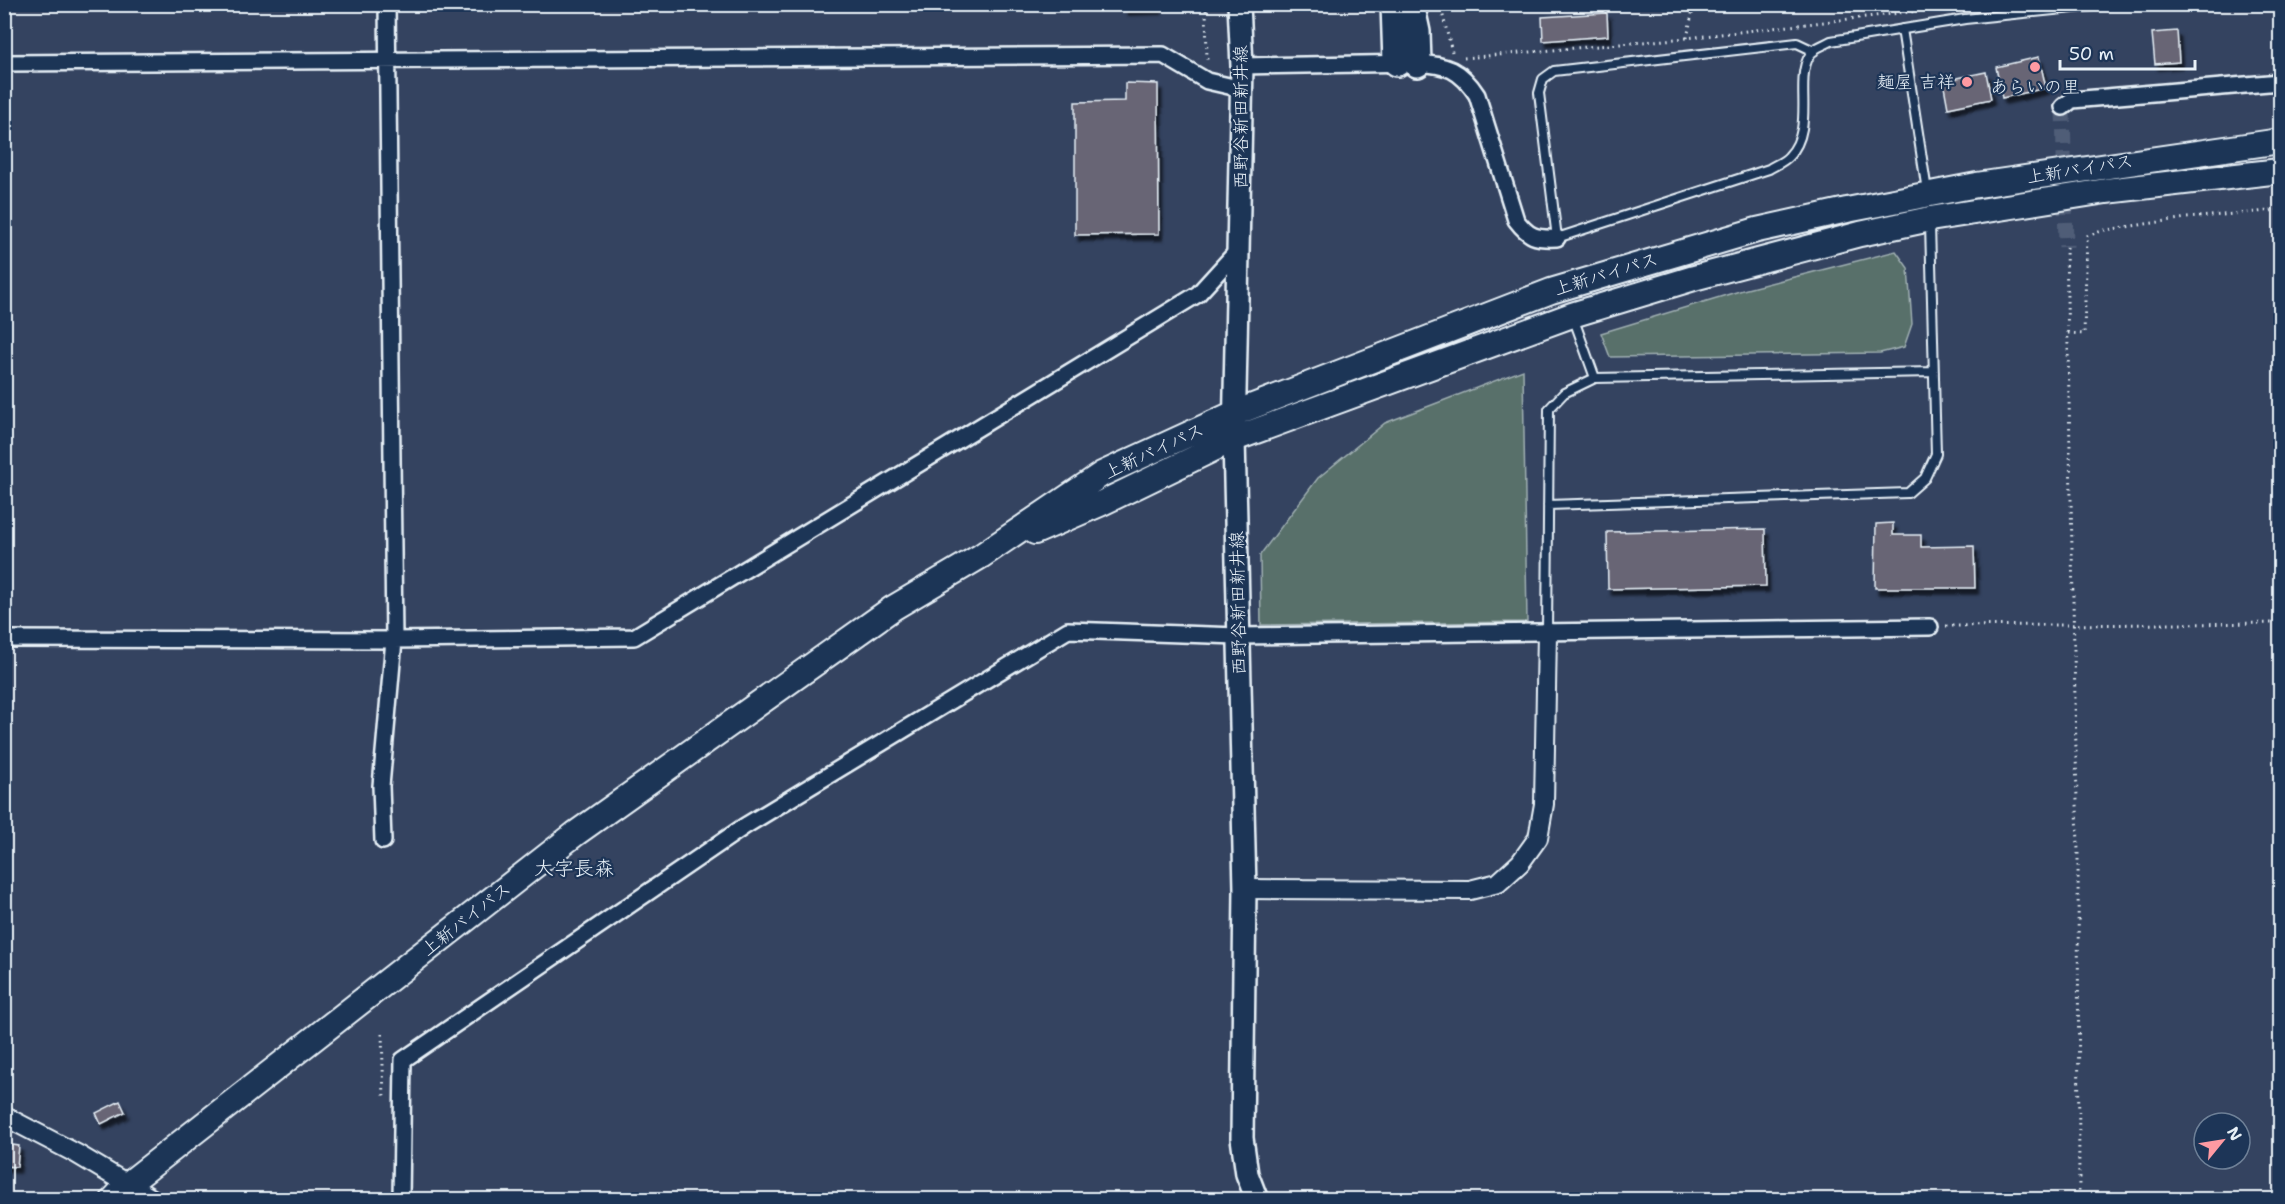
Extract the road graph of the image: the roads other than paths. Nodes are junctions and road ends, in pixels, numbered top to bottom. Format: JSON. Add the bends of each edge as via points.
{"nodes":[{"id":1,"x":387,"y":4,"type":"edge"},
{"id":2,"x":1239,"y":4,"type":"edge"},
{"id":3,"x":1395,"y":4,"type":"edge"},
{"id":4,"x":1410,"y":4,"type":"edge"},
{"id":5,"x":2114,"y":4,"type":"edge"},
{"id":6,"x":1902,"y":29,"type":"junction"},
{"id":7,"x":1814,"y":51,"type":"junction"},
{"id":8,"x":388,"y":60,"type":"junction"},
{"id":9,"x":1407,"y":62,"type":"junction"},
{"id":10,"x":4,"y":63,"type":"edge"},
{"id":11,"x":1242,"y":66,"type":"junction"},
{"id":12,"x":2280,"y":82,"type":"edge"},
{"id":13,"x":1242,"y":90,"type":"junction"},
{"id":14,"x":2063,"y":106,"type":"dead end"},
{"id":15,"x":2280,"y":141,"type":"edge"},
{"id":16,"x":2280,"y":171,"type":"edge"},
{"id":17,"x":1929,"y":207,"type":"junction"},
{"id":18,"x":1557,"y":238,"type":"junction"},
{"id":19,"x":1240,"y":248,"type":"junction"},
{"id":20,"x":1572,"y":315,"type":"junction"},
{"id":21,"x":1934,"y":372,"type":"junction"},
{"id":22,"x":1595,"y":378,"type":"junction"},
{"id":23,"x":1235,"y":412,"type":"junction"},
{"id":24,"x":1234,"y":439,"type":"junction"},
{"id":25,"x":1548,"y":505,"type":"junction"},
{"id":26,"x":981,"y":556,"type":"junction"},
{"id":27,"x":1930,"y":627,"type":"road end"},
{"id":28,"x":1547,"y":632,"type":"junction"},
{"id":29,"x":1238,"y":636,"type":"junction"},
{"id":30,"x":4,"y":639,"type":"edge"},
{"id":31,"x":394,"y":640,"type":"junction"},
{"id":32,"x":383,"y":841,"type":"dead end"},
{"id":33,"x":1245,"y":889,"type":"junction"},
{"id":34,"x":4,"y":1116,"type":"edge"},
{"id":35,"x":121,"y":1192,"type":"edge"},
{"id":36,"x":401,"y":1198,"type":"edge"},
{"id":37,"x":154,"y":1200,"type":"edge"},
{"id":38,"x":1257,"y":1200,"type":"edge"}],
"edges":[{"from":1,"to":8,"type":"street"},
{"from":2,"to":11,"type":"main road","name":"西野谷新田新井線"},
{"from":3,"to":9,"type":"highway"},
{"from":4,"to":9,"type":"highway","via":[[1416,32]]},
{"from":5,"to":6,"type":"lane"},
{"from":6,"to":7,"type":"lane","via":[[1831,41]]},
{"from":6,"to":17,"type":"lane"},
{"from":7,"to":18,"type":"lane","via":[[1804,67],[1799,141],[1788,157],[1769,169]]},
{"from":7,"to":18,"type":"lane","via":[[1797,43],[1554,71],[1543,79],[1539,93]]},
{"from":8,"to":10,"type":"street"},
{"from":8,"to":13,"type":"street","via":[[1163,55],[1207,81]]},
{"from":8,"to":31,"type":"street"},
{"from":9,"to":11,"type":"street"},
{"from":9,"to":18,"type":"street","via":[[1442,65],[1468,81],[1484,113],[1516,220],[1526,233],[1540,239]]},
{"from":11,"to":13,"type":"main road","name":"西野谷新田新井線"},
{"from":12,"to":14,"type":"street","via":[[2072,100]]},
{"from":13,"to":19,"type":"main road","name":"西野谷新田新井線"},
{"from":15,"to":17,"type":"highway","name":"上新バイパス","via":[[2093,167]]},
{"from":16,"to":17,"type":"highway","name":"上新バイパス"},
{"from":17,"to":20,"type":"highway","name":"上新バイパス","via":[[1860,234]]},
{"from":17,"to":21,"type":"lane"},
{"from":17,"to":23,"type":"highway","name":"上新バイパス","via":[[1757,230],[1551,291]]},
{"from":19,"to":23,"type":"main road","name":"西野谷新田新井線"},
{"from":19,"to":31,"type":"street","via":[[1198,294],[634,637]]},
{"from":20,"to":22,"type":"lane"},
{"from":20,"to":24,"type":"highway","name":"上新バイパス"},
{"from":21,"to":22,"type":"lane"},
{"from":21,"to":25,"type":"lane","via":[[1936,454],[1925,478],[1908,493]]},
{"from":22,"to":25,"type":"lane","via":[[1564,393],[1549,409]]},
{"from":23,"to":24,"type":"main road","name":"西野谷新田新井線"},
{"from":23,"to":26,"type":"highway","name":"上新バイパス","via":[[1102,474]]},
{"from":24,"to":26,"type":"highway","name":"上新バイパス"},
{"from":24,"to":29,"type":"main road","name":"西野谷新田新井線"},
{"from":25,"to":28,"type":"lane"},
{"from":26,"to":35,"type":"highway","name":"上新バイパス","via":[[893,608],[574,834]]},
{"from":27,"to":28,"type":"street"},
{"from":28,"to":29,"type":"street"},
{"from":28,"to":33,"type":"street","via":[[1544,804],[1539,838],[1498,883],[1470,890]]},
{"from":29,"to":33,"type":"main road","name":"西野谷新田新井線"},
{"from":29,"to":36,"type":"street","via":[[1068,630],[745,826],[403,1060]]},
{"from":30,"to":31,"type":"street"},
{"from":31,"to":32,"type":"street","via":[[381,786]]},
{"from":33,"to":38,"type":"main road","name":"西野谷新田新井線","via":[[1242,1138],[1247,1174]]},
{"from":34,"to":35,"type":"street","via":[[77,1154]]},
{"from":35,"to":37,"type":"street"}]}
